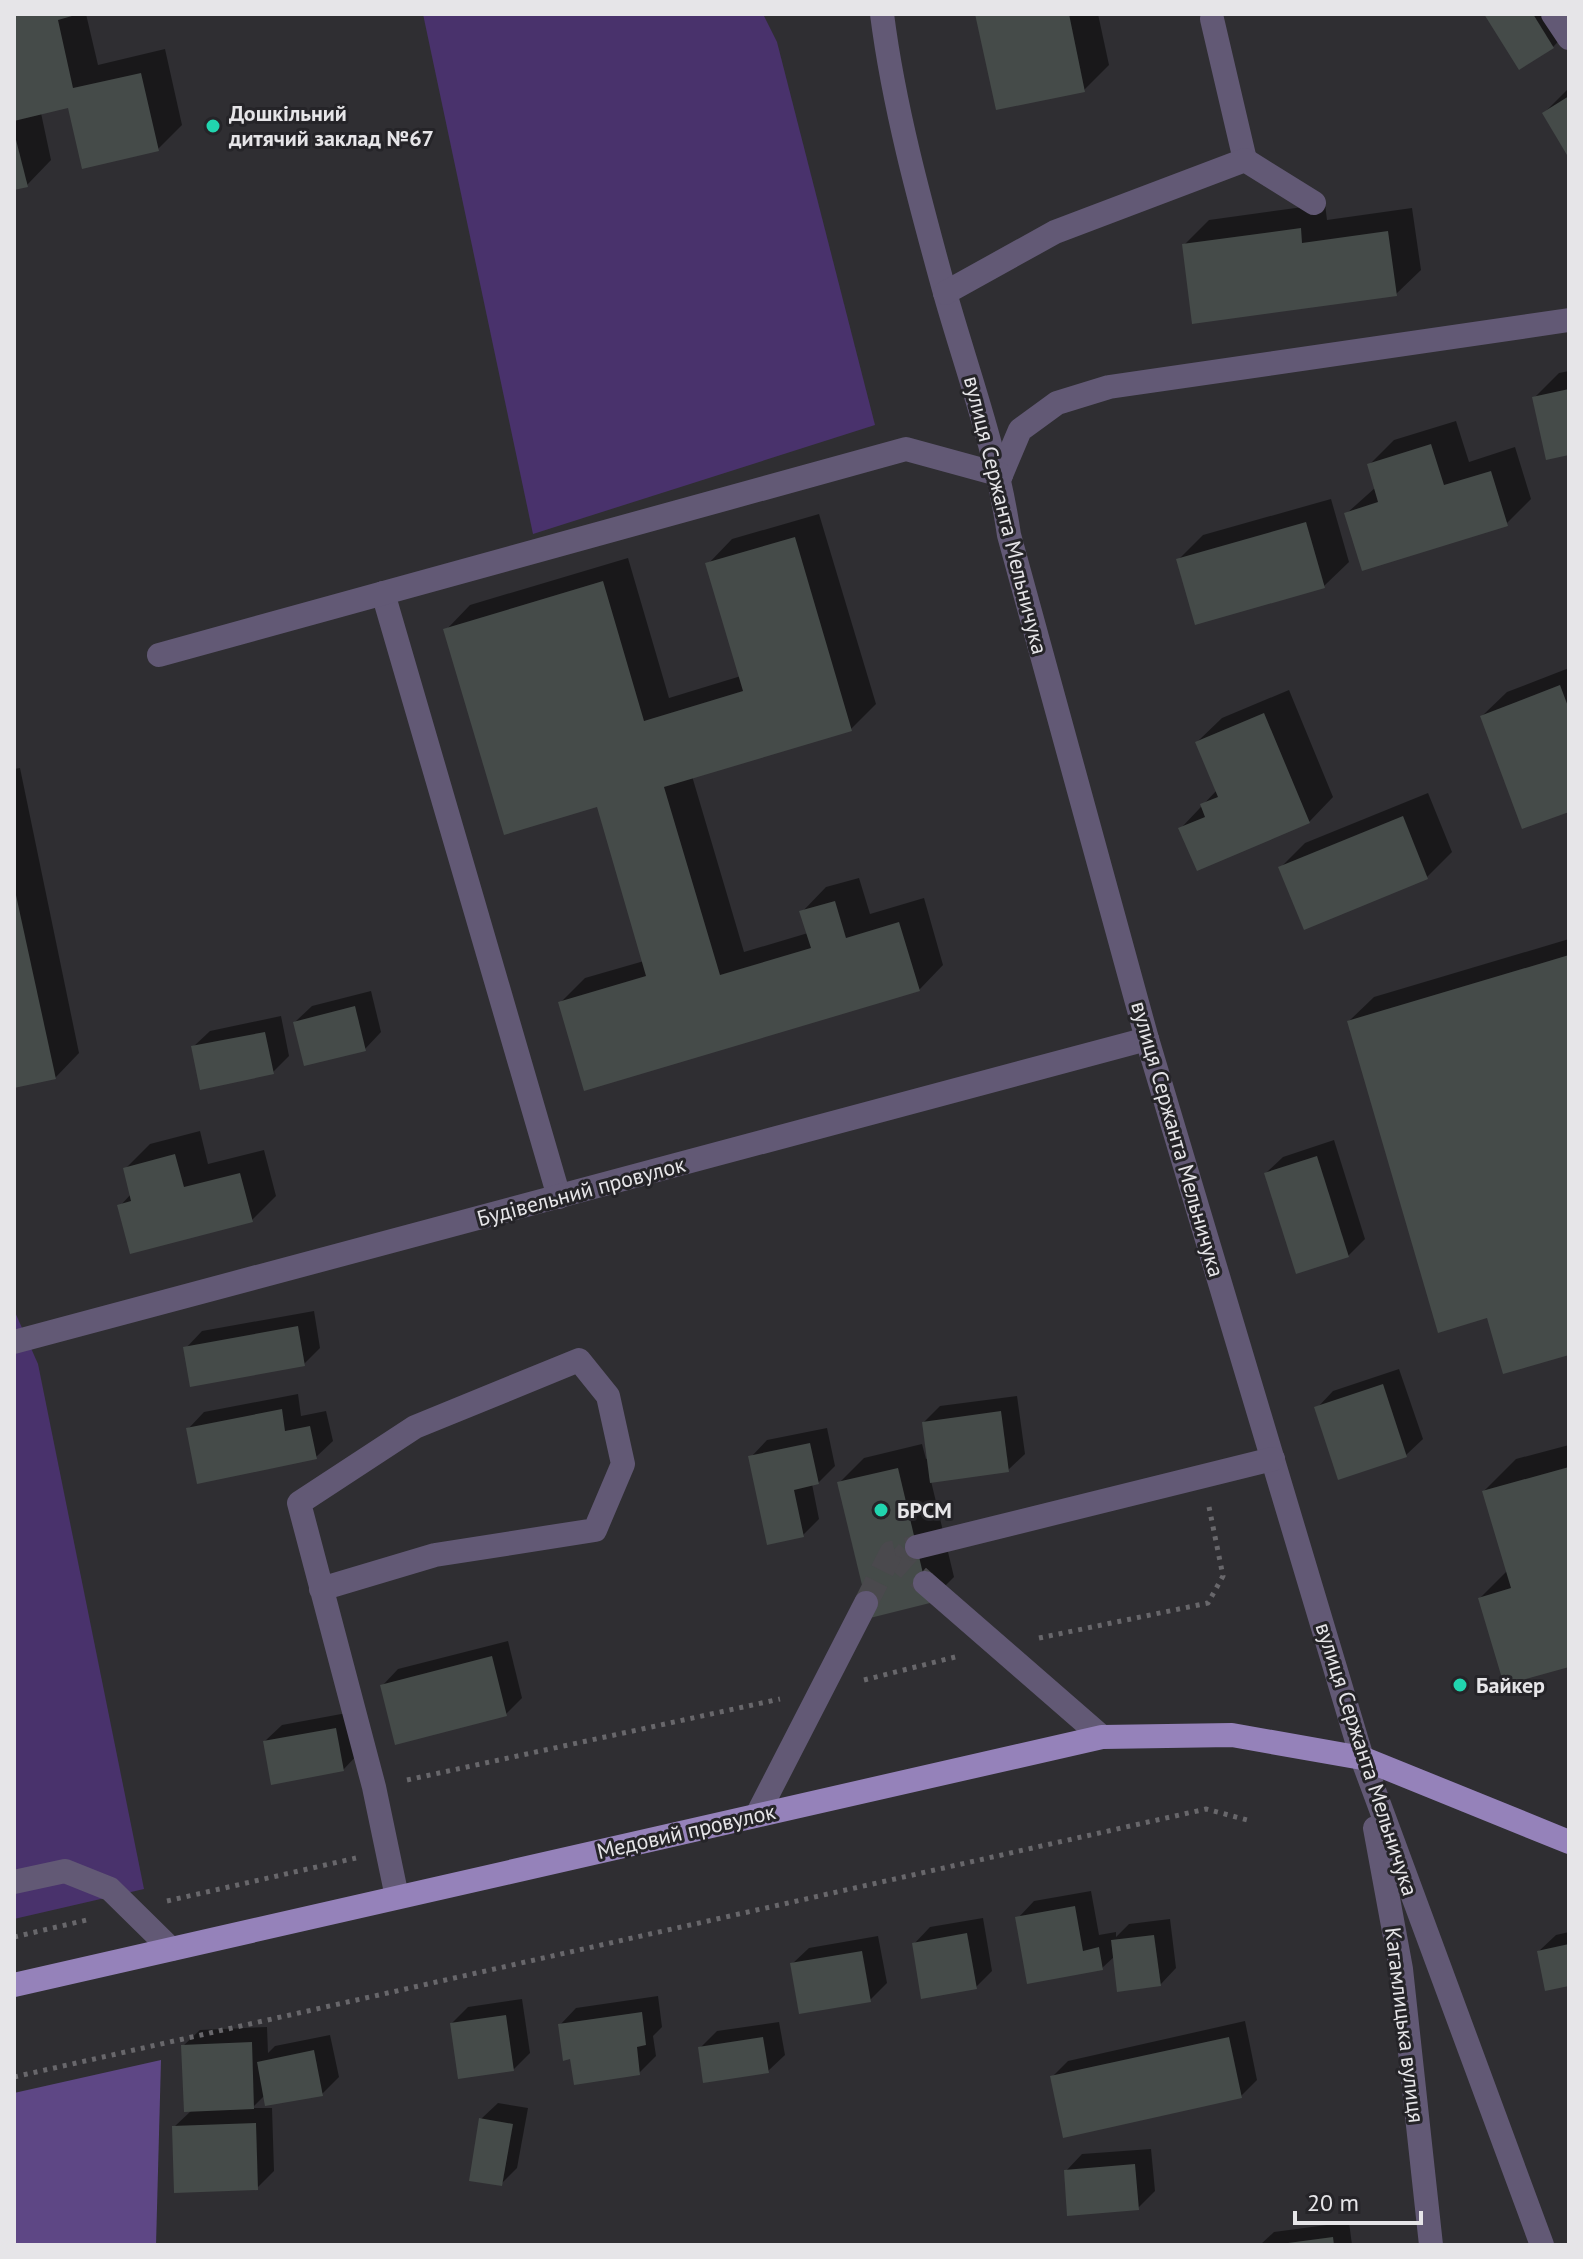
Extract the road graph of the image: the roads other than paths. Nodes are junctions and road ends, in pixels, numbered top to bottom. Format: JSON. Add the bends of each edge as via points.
{"nodes":[{"id":1,"x":882,"y":14,"type":"edge"},
{"id":2,"x":1553,"y":14,"type":"edge"},
{"id":3,"x":1212,"y":19,"type":"dead end"},
{"id":4,"x":1569,"y":38,"type":"edge"},
{"id":5,"x":1245,"y":160,"type":"junction"},
{"id":6,"x":1314,"y":203,"type":"dead end"},
{"id":7,"x":945,"y":293,"type":"junction"},
{"id":8,"x":1569,"y":320,"type":"edge"},
{"id":9,"x":1001,"y":475,"type":"junction"},
{"id":10,"x":383,"y":593,"type":"junction"},
{"id":11,"x":159,"y":655,"type":"dead end"},
{"id":12,"x":1147,"y":1039,"type":"junction"},
{"id":13,"x":559,"y":1197,"type":"junction"},
{"id":14,"x":14,"y":1342,"type":"edge"},
{"id":15,"x":1273,"y":1459,"type":"junction"},
{"id":16,"x":917,"y":1547,"type":"tunnel mouth"},
{"id":17,"x":925,"y":1583,"type":"tunnel mouth"},
{"id":18,"x":321,"y":1589,"type":"junction"},
{"id":19,"x":866,"y":1603,"type":"tunnel mouth"},
{"id":20,"x":1102,"y":1737,"type":"junction"},
{"id":21,"x":1362,"y":1758,"type":"junction"},
{"id":22,"x":757,"y":1815,"type":"junction"},
{"id":23,"x":1569,"y":1842,"type":"edge"},
{"id":24,"x":14,"y":1882,"type":"edge"},
{"id":25,"x":397,"y":1897,"type":"junction"},
{"id":26,"x":171,"y":1949,"type":"junction"},
{"id":27,"x":14,"y":1985,"type":"edge"},
{"id":28,"x":1431,"y":2245,"type":"edge"},
{"id":29,"x":1542,"y":2245,"type":"edge"}],
"edges":[{"from":1,"to":7,"type":"street","name":"вулиця Сержанта Мельничука","via":[[890,77]]},
{"from":2,"to":4,"type":"street"},
{"from":3,"to":5,"type":"street"},
{"from":5,"to":6,"type":"street"},
{"from":5,"to":7,"type":"street","via":[[1055,232]]},
{"from":7,"to":9,"type":"street","name":"вулиця Сержанта Мельничука"},
{"from":8,"to":9,"type":"street","via":[[1109,387],[1057,403],[1020,430]]},
{"from":9,"to":10,"type":"street","via":[[906,449]]},
{"from":9,"to":12,"type":"street","name":"вулиця Сержанта Мельничука","via":[[1009,535]]},
{"from":10,"to":11,"type":"street"},
{"from":10,"to":13,"type":"street"},
{"from":12,"to":13,"type":"street","name":"Будівельний провулок"},
{"from":12,"to":15,"type":"street","name":"вулиця Сержанта Мельничука"},
{"from":13,"to":14,"type":"street","name":"Будівельний провулок"},
{"from":15,"to":16,"type":"street"},
{"from":15,"to":21,"type":"street","name":"вулиця Сержанта Мельничука"},
{"from":17,"to":20,"type":"street"},
{"from":18,"to":18,"type":"street","via":[[299,1503],[415,1427],[579,1360],[608,1396],[623,1464],[595,1530],[435,1555]]},
{"from":18,"to":25,"type":"street","via":[[374,1787]]},
{"from":19,"to":22,"type":"street"},
{"from":20,"to":21,"type":"main road","name":"Медовий провулок","via":[[1232,1735]]},
{"from":20,"to":22,"type":"main road","name":"Медовий провулок"},
{"from":21,"to":23,"type":"main road","name":"Медовий провулок"},
{"from":21,"to":28,"type":"street","name":"Кагамлицька вулиця","via":[[1401,1969]]},
{"from":21,"to":29,"type":"street","name":"вулиця Сержанта Мельничука"},
{"from":22,"to":25,"type":"main road","name":"Медовий провулок"},
{"from":24,"to":26,"type":"street","via":[[65,1871],[110,1889]]},
{"from":25,"to":26,"type":"main road","name":"Медовий провулок"},
{"from":26,"to":27,"type":"main road","name":"Медовий провулок"}]}
